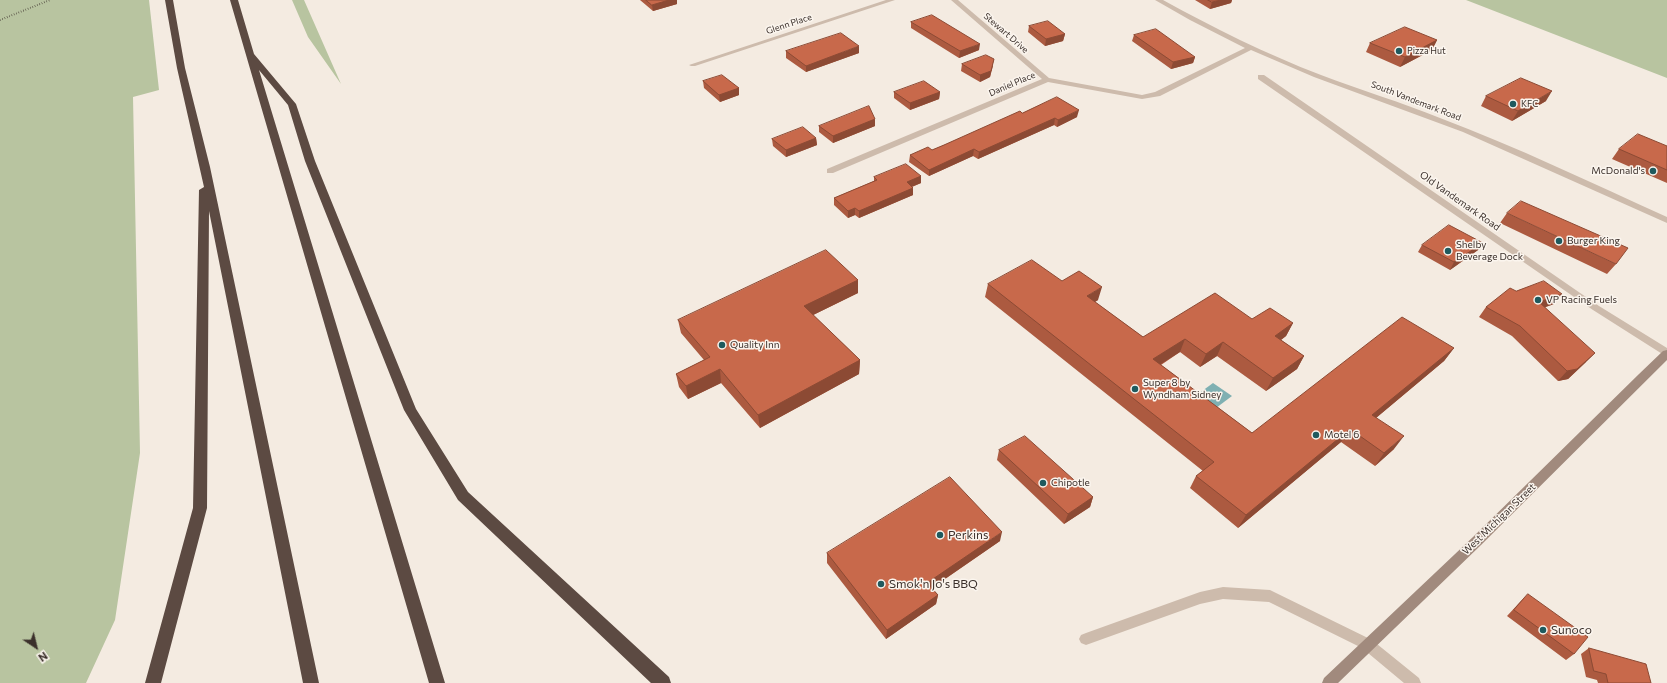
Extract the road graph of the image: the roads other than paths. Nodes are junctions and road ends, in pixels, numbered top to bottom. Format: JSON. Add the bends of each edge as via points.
{"nodes":[{"id":1,"x":170,"y":0,"type":"edge"},
{"id":2,"x":234,"y":0,"type":"edge"},
{"id":3,"x":892,"y":0,"type":"edge"},
{"id":4,"x":954,"y":0,"type":"edge"},
{"id":5,"x":1158,"y":0,"type":"edge"},
{"id":6,"x":1250,"y":48,"type":"junction"},
{"id":7,"x":250,"y":54,"type":"junction"},
{"id":8,"x":693,"y":65,"type":"dead end"},
{"id":9,"x":1261,"y":78,"type":"dead end"},
{"id":10,"x":1047,"y":80,"type":"junction"},
{"id":11,"x":205,"y":167,"type":"junction"},
{"id":12,"x":830,"y":171,"type":"dead end"},
{"id":13,"x":1667,"y":220,"type":"edge"},
{"id":14,"x":1667,"y":354,"type":"edge"},
{"id":15,"x":1086,"y":639,"type":"dead end"},
{"id":16,"x":1367,"y":644,"type":"junction"},
{"id":17,"x":153,"y":683,"type":"edge"},
{"id":18,"x":311,"y":683,"type":"edge"},
{"id":19,"x":437,"y":683,"type":"edge"},
{"id":20,"x":663,"y":683,"type":"edge"},
{"id":21,"x":1329,"y":683,"type":"edge"},
{"id":22,"x":1414,"y":683,"type":"edge"}],
"edges":[{"from":1,"to":11,"type":"highway","via":[[180,68]]},
{"from":2,"to":7,"type":"highway"},
{"from":3,"to":8,"type":"street","name":"Glenn Place"},
{"from":4,"to":10,"type":"street","name":"Stewart Drive"},
{"from":5,"to":6,"type":"street","name":"South Vandemark Road","via":[[1192,20]]},
{"from":6,"to":10,"type":"street","name":"Daniel Place","via":[[1157,94],[1142,97]]},
{"from":6,"to":13,"type":"street","name":"South Vandemark Road","via":[[1301,70],[1498,144]]},
{"from":7,"to":19,"type":"highway"},
{"from":7,"to":20,"type":"highway","via":[[292,104],[310,161],[410,410],[463,496]]},
{"from":9,"to":14,"type":"street","name":"Old Vandemark Road"},
{"from":10,"to":12,"type":"street","name":"Daniel Place"},
{"from":11,"to":17,"type":"highway","via":[[200,508]]},
{"from":11,"to":18,"type":"highway"},
{"from":14,"to":16,"type":"main road","name":"West Michigan Street","via":[[1486,532]]},
{"from":15,"to":16,"type":"street","via":[[1200,598],[1223,593],[1270,596]]},
{"from":16,"to":21,"type":"main road","name":"West Michigan Street"},
{"from":16,"to":22,"type":"street"}]}
